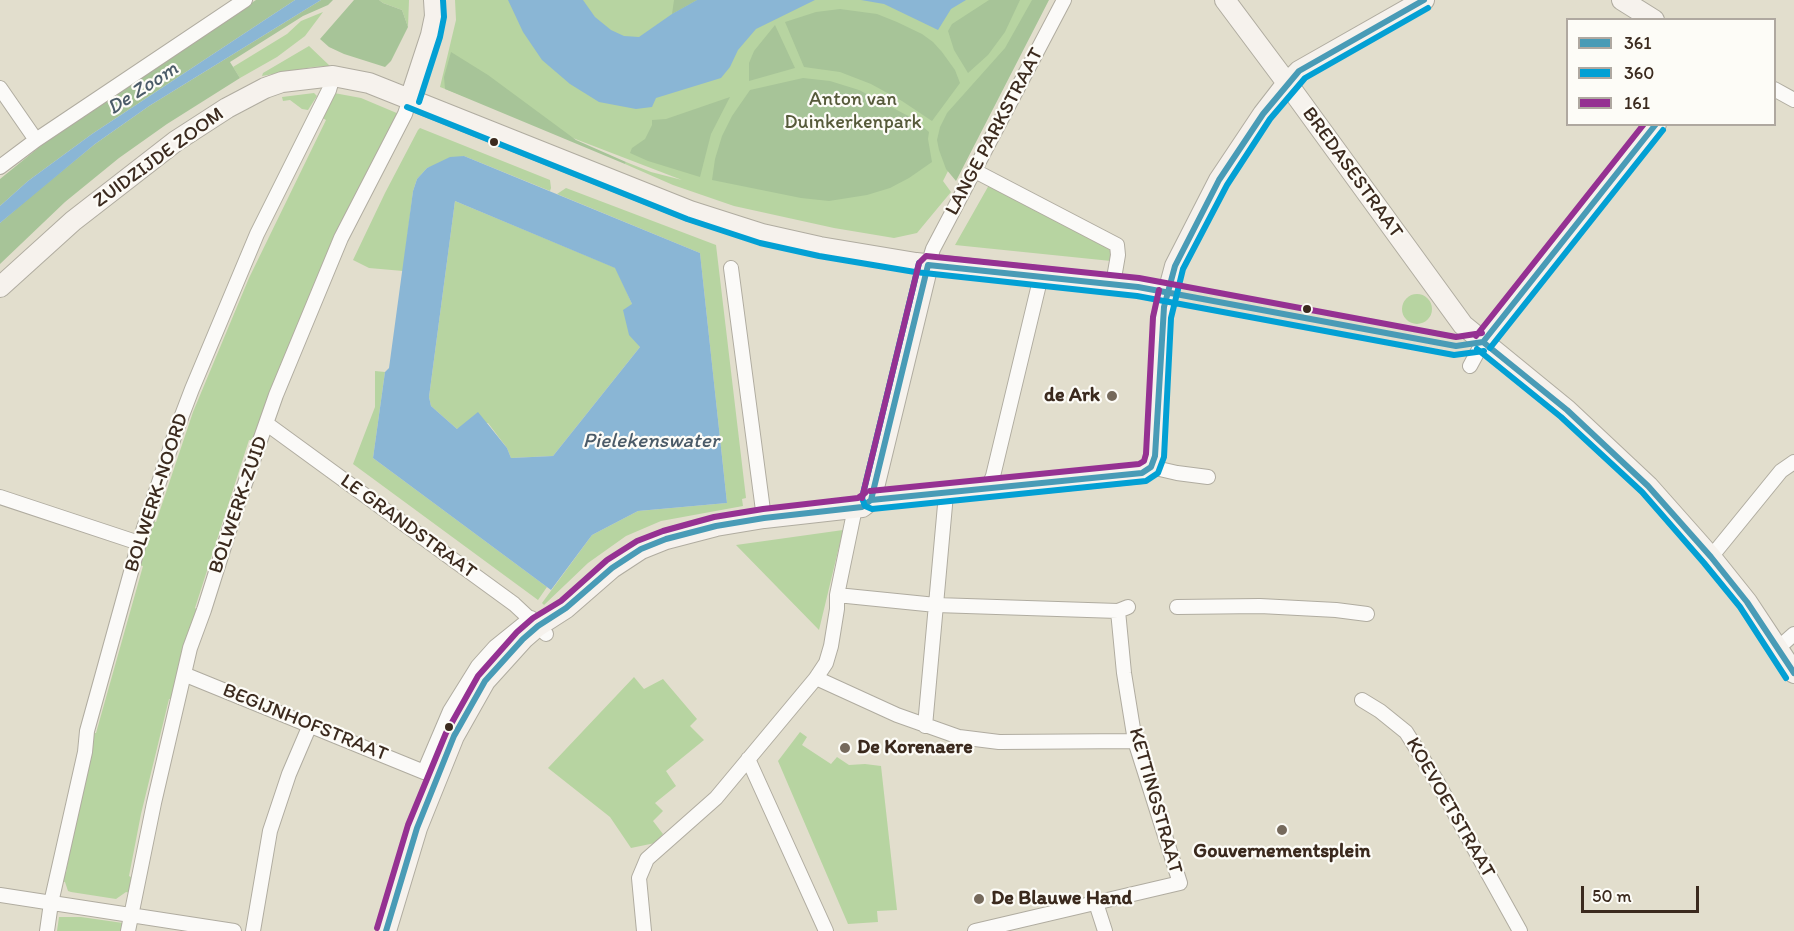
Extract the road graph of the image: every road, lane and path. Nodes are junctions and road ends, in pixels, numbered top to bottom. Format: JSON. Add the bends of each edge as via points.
{"nodes":[{"id":1,"x":244,"y":0,"type":"edge"},
{"id":2,"x":434,"y":0,"type":"edge"},
{"id":3,"x":1064,"y":0,"type":"edge"},
{"id":4,"x":1225,"y":0,"type":"edge"},
{"id":5,"x":1424,"y":0,"type":"edge"},
{"id":6,"x":1622,"y":0,"type":"edge"},
{"id":7,"x":1652,"y":18,"type":"edge"},
{"id":8,"x":333,"y":76,"type":"junction"},
{"id":9,"x":1287,"y":83,"type":"junction"},
{"id":10,"x":0,"y":88,"type":"edge"},
{"id":11,"x":1776,"y":90,"type":"edge"},
{"id":12,"x":410,"y":99,"type":"junction"},
{"id":13,"x":1794,"y":100,"type":"edge"},
{"id":14,"x":1654,"y":126,"type":"edge"},
{"id":15,"x":36,"y":140,"type":"junction"},
{"id":16,"x":0,"y":167,"type":"edge"},
{"id":17,"x":975,"y":171,"type":"junction"},
{"id":18,"x":928,"y":265,"type":"junction"},
{"id":19,"x":731,"y":268,"type":"dead end"},
{"id":20,"x":1041,"y":276,"type":"junction"},
{"id":21,"x":1113,"y":284,"type":"junction"},
{"id":22,"x":0,"y":287,"type":"edge"},
{"id":23,"x":1168,"y":292,"type":"junction"},
{"id":24,"x":1483,"y":342,"type":"junction"},
{"id":25,"x":1470,"y":366,"type":"dead end"},
{"id":26,"x":267,"y":423,"type":"junction"},
{"id":27,"x":1794,"y":462,"type":"edge"},
{"id":28,"x":1151,"y":467,"type":"junction"},
{"id":29,"x":1208,"y":477,"type":"dead end"},
{"id":30,"x":988,"y":488,"type":"junction"},
{"id":31,"x":946,"y":494,"type":"junction"},
{"id":32,"x":0,"y":497,"type":"edge"},
{"id":33,"x":863,"y":504,"type":"junction"},
{"id":34,"x":764,"y":518,"type":"junction"},
{"id":35,"x":139,"y":543,"type":"junction"},
{"id":36,"x":1711,"y":557,"type":"junction"},
{"id":37,"x":837,"y":595,"type":"junction"},
{"id":38,"x":936,"y":605,"type":"junction"},
{"id":39,"x":1177,"y":607,"type":"dead end"},
{"id":40,"x":1367,"y":614,"type":"dead end"},
{"id":41,"x":538,"y":626,"type":"junction"},
{"id":42,"x":1794,"y":634,"type":"edge"},
{"id":43,"x":1777,"y":649,"type":"junction"},
{"id":44,"x":1794,"y":673,"type":"edge"},
{"id":45,"x":186,"y":675,"type":"junction"},
{"id":46,"x":816,"y":678,"type":"junction"},
{"id":47,"x":1362,"y":700,"type":"dead end"},
{"id":48,"x":310,"y":725,"type":"junction"},
{"id":49,"x":925,"y":726,"type":"junction"},
{"id":50,"x":1135,"y":741,"type":"junction"},
{"id":51,"x":748,"y":759,"type":"junction"},
{"id":52,"x":0,"y":895,"type":"edge"},
{"id":53,"x":51,"y":903,"type":"junction"},
{"id":54,"x":1096,"y":903,"type":"junction"},
{"id":55,"x":131,"y":914,"type":"junction"},
{"id":56,"x":47,"y":931,"type":"edge"},
{"id":57,"x":128,"y":931,"type":"edge"},
{"id":58,"x":234,"y":931,"type":"edge"},
{"id":59,"x":253,"y":931,"type":"edge"},
{"id":60,"x":386,"y":931,"type":"edge"},
{"id":61,"x":399,"y":931,"type":"edge"},
{"id":62,"x":644,"y":931,"type":"edge"},
{"id":63,"x":826,"y":931,"type":"edge"},
{"id":64,"x":975,"y":931,"type":"edge"},
{"id":65,"x":1105,"y":931,"type":"edge"},
{"id":66,"x":1520,"y":931,"type":"edge"}],
"edges":[{"from":1,"to":15,"type":"street"},
{"from":2,"to":12,"type":"street","via":[[431,35]]},
{"from":3,"to":17,"type":"street","name":"LANGE PARKSTRAAT"},
{"from":4,"to":9,"type":"street","name":"BREDASESTRAAT"},
{"from":5,"to":9,"type":"street","via":[[1299,71]]},
{"from":6,"to":7,"type":"street"},
{"from":8,"to":12,"type":"street","name":"ZUIDZIJDE ZOOM","via":[[369,83]]},
{"from":8,"to":22,"type":"street","name":"ZUIDZIJDE ZOOM","via":[[282,82],[227,108],[176,141],[73,221]]},
{"from":8,"to":35,"type":"street","name":"BOLWERK-NOORD","via":[[218,325],[176,431]]},
{"from":9,"to":23,"type":"street","via":[[1219,180],[1175,266]]},
{"from":9,"to":24,"type":"street","name":"BREDASESTRAAT","via":[[1458,319]]},
{"from":10,"to":15,"type":"street"},
{"from":11,"to":13,"type":"street"},
{"from":12,"to":18,"type":"street","name":"ZUIDZIJDE ZOOM","via":[[716,220],[820,247]]},
{"from":12,"to":26,"type":"street","name":"BOLWERK-ZUID","via":[[341,238]]},
{"from":14,"to":24,"type":"street"},
{"from":15,"to":16,"type":"street"},
{"from":17,"to":18,"type":"street","name":"LANGE PARKSTRAAT"},
{"from":17,"to":21,"type":"street","via":[[1117,245]]},
{"from":18,"to":20,"type":"street","name":"ZUIDZIJDE ZOOM"},
{"from":18,"to":33,"type":"street"},
{"from":19,"to":34,"type":"street"},
{"from":20,"to":21,"type":"street","name":"ZUIDZIJDE ZOOM"},
{"from":20,"to":30,"type":"street"},
{"from":21,"to":23,"type":"street","name":"ZUIDZIJDE ZOOM"},
{"from":23,"to":28,"type":"street","via":[[1162,317],[1155,456]]},
{"from":24,"to":25,"type":"street"},
{"from":24,"to":36,"type":"street","name":"BREDASESTRAAT","via":[[1600,439]]},
{"from":26,"to":41,"type":"street","name":"LE GRANDSTRAAT","via":[[514,604]]},
{"from":26,"to":45,"type":"street","name":"BOLWERK-ZUID","via":[[190,648]]},
{"from":27,"to":36,"type":"street","via":[[1781,471]]},
{"from":28,"to":29,"type":"street"},
{"from":28,"to":30,"type":"street","via":[[1142,473]]},
{"from":30,"to":31,"type":"street"},
{"from":31,"to":33,"type":"street"},
{"from":31,"to":38,"type":"street"},
{"from":32,"to":35,"type":"street"},
{"from":33,"to":34,"type":"street"},
{"from":33,"to":37,"type":"street"},
{"from":34,"to":41,"type":"street","via":[[716,526],[641,549],[612,568],[566,609]]},
{"from":35,"to":53,"type":"street","name":"BOLWERK-NOORD","via":[[87,730]]},
{"from":36,"to":43,"type":"street","name":"BREDASESTRAAT","via":[[1747,602]]},
{"from":37,"to":38,"type":"street"},
{"from":37,"to":46,"type":"street","via":[[831,646]]},
{"from":38,"to":49,"type":"street"},
{"from":38,"to":50,"type":"street","name":"KETTINGSTRAAT","via":[[1123,609],[1124,673]]},
{"from":39,"to":40,"type":"street","via":[[1260,606]]},
{"from":41,"to":48,"type":"street","name":"BEGIJNHOFSTRAAT","via":[[495,647],[478,666],[450,711],[424,772]]},
{"from":41,"to":60,"type":"street","via":[[485,681],[454,736],[417,828]]},
{"from":41,"to":61,"type":"street","via":[[465,742],[413,878]]},
{"from":42,"to":43,"type":"street"},
{"from":43,"to":44,"type":"street","name":"BREDASESTRAAT"},
{"from":45,"to":48,"type":"street","name":"BEGIJNHOFSTRAAT"},
{"from":45,"to":55,"type":"street","name":"BOLWERK-ZUID"},
{"from":46,"to":49,"type":"street"},
{"from":46,"to":51,"type":"street"},
{"from":47,"to":66,"type":"street","name":"KOEVOETSTRAAT","via":[[1406,732]]},
{"from":48,"to":59,"type":"street","via":[[288,774],[270,831]]},
{"from":49,"to":50,"type":"street","via":[[959,737],[999,742]]},
{"from":50,"to":54,"type":"street","name":"KETTINGSTRAAT","via":[[1179,883]]},
{"from":51,"to":62,"type":"street","via":[[716,798],[647,858],[639,878]]},
{"from":51,"to":63,"type":"street"},
{"from":52,"to":53,"type":"street"},
{"from":53,"to":55,"type":"street"},
{"from":53,"to":56,"type":"street","name":"BOLWERK-NOORD"},
{"from":54,"to":64,"type":"street"},
{"from":54,"to":65,"type":"street"},
{"from":55,"to":57,"type":"street","name":"BOLWERK-ZUID"},
{"from":55,"to":58,"type":"street"}]}
